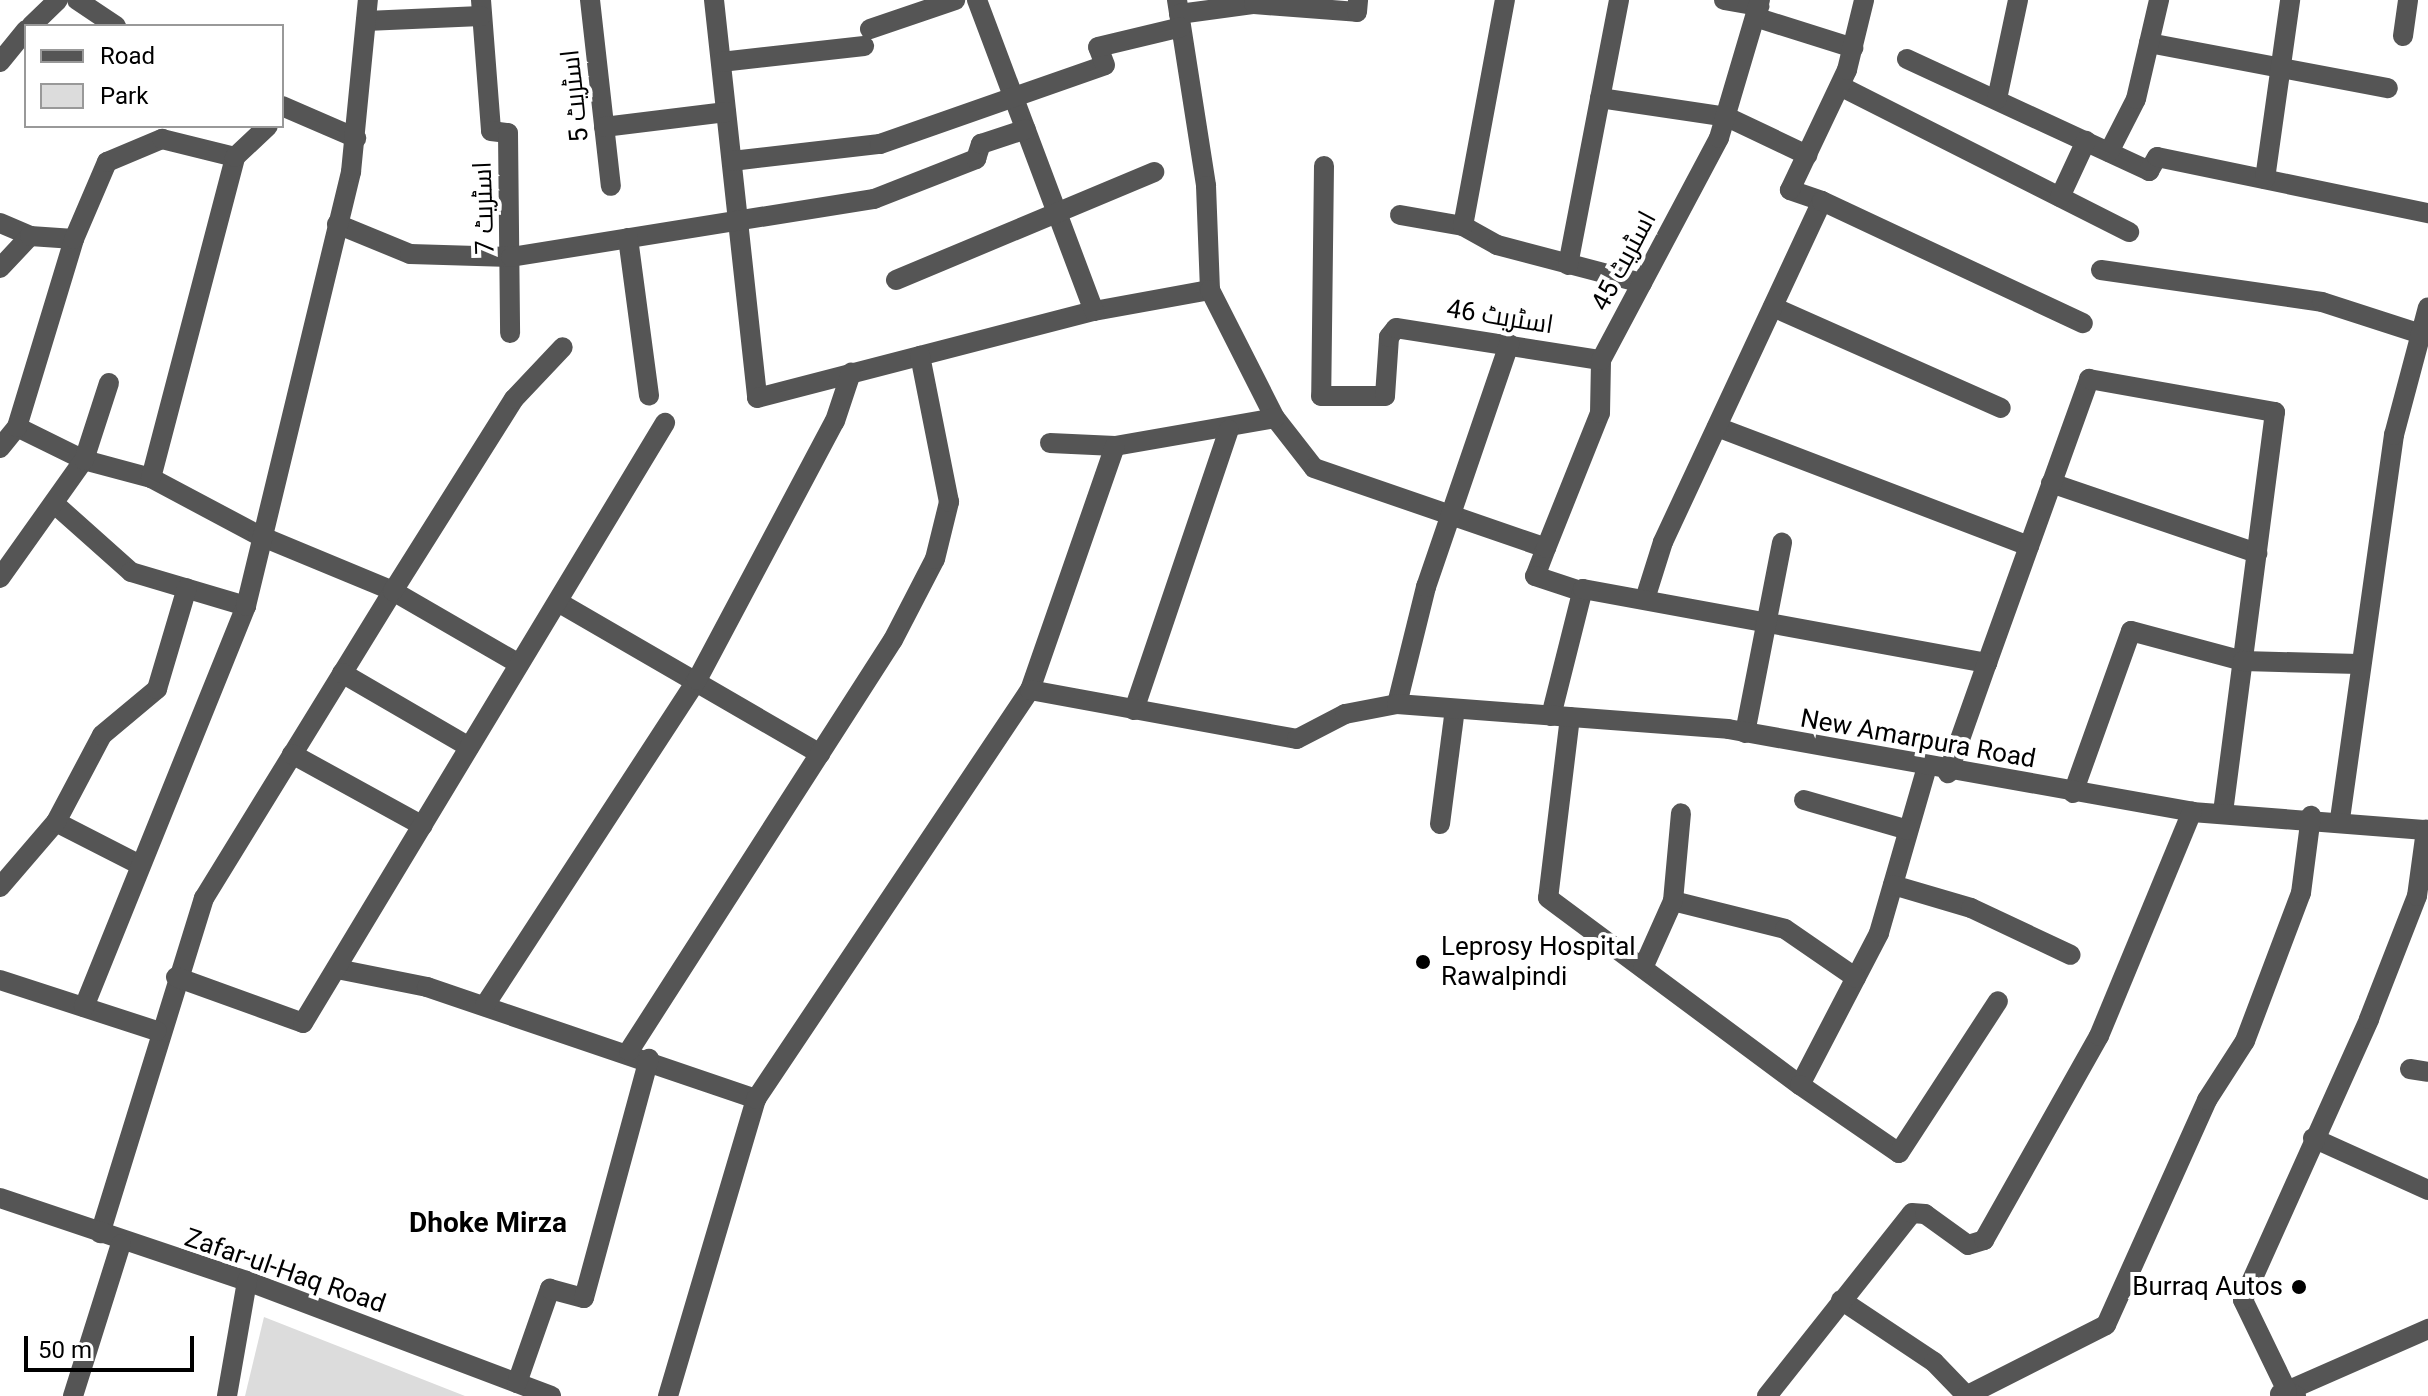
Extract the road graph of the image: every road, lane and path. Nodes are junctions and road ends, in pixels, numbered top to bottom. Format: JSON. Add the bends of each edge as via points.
{"nodes":[{"id":1,"x":58,"y":0,"type":"edge"},
{"id":2,"x":77,"y":0,"type":"edge"},
{"id":3,"x":368,"y":0,"type":"edge"},
{"id":4,"x":590,"y":0,"type":"edge"},
{"id":5,"x":714,"y":0,"type":"edge"},
{"id":6,"x":955,"y":0,"type":"edge"},
{"id":7,"x":977,"y":0,"type":"edge"},
{"id":8,"x":1358,"y":0,"type":"edge"},
{"id":9,"x":1505,"y":0,"type":"edge"},
{"id":10,"x":1619,"y":0,"type":"edge"},
{"id":11,"x":1724,"y":0,"type":"edge"},
{"id":12,"x":1864,"y":0,"type":"edge"},
{"id":13,"x":2018,"y":0,"type":"edge"},
{"id":14,"x":2159,"y":0,"type":"edge"},
{"id":15,"x":2290,"y":0,"type":"edge"},
{"id":16,"x":2408,"y":0,"type":"edge"},
{"id":17,"x":481,"y":8,"type":"edge"},
{"id":18,"x":1759,"y":8,"type":"edge"},
{"id":19,"x":1179,"y":14,"type":"edge"},
{"id":20,"x":366,"y":21,"type":"junction"},
{"id":21,"x":33,"y":24,"type":"edge"},
{"id":22,"x":113,"y":24,"type":"edge"},
{"id":23,"x":24,"y":32,"type":"edge"},
{"id":24,"x":2403,"y":36,"type":"dead end"},
{"id":25,"x":2149,"y":43,"type":"junction"},
{"id":26,"x":1853,"y":48,"type":"junction"},
{"id":27,"x":1907,"y":59,"type":"dead end"},
{"id":28,"x":0,"y":62,"type":"edge"},
{"id":29,"x":721,"y":62,"type":"junction"},
{"id":30,"x":2280,"y":65,"type":"junction"},
{"id":31,"x":1840,"y":86,"type":"junction"},
{"id":32,"x":2388,"y":88,"type":"dead end"},
{"id":33,"x":1015,"y":98,"type":"junction"},
{"id":34,"x":1600,"y":98,"type":"junction"},
{"id":35,"x":1997,"y":99,"type":"junction"},
{"id":36,"x":284,"y":107,"type":"edge"},
{"id":37,"x":726,"y":112,"type":"junction"},
{"id":38,"x":1727,"y":117,"type":"junction"},
{"id":39,"x":604,"y":127,"type":"junction"},
{"id":40,"x":266,"y":128,"type":"edge"},
{"id":41,"x":1026,"y":129,"type":"junction"},
{"id":42,"x":356,"y":138,"type":"junction"},
{"id":43,"x":2086,"y":141,"type":"junction"},
{"id":44,"x":2109,"y":152,"type":"junction"},
{"id":45,"x":1807,"y":155,"type":"junction"},
{"id":46,"x":235,"y":157,"type":"junction"},
{"id":47,"x":732,"y":161,"type":"junction"},
{"id":48,"x":1324,"y":166,"type":"dead end"},
{"id":49,"x":1154,"y":172,"type":"dead end"},
{"id":50,"x":2265,"y":179,"type":"junction"},
{"id":51,"x":611,"y":186,"type":"dead end"},
{"id":52,"x":2060,"y":197,"type":"junction"},
{"id":53,"x":1822,"y":201,"type":"junction"},
{"id":54,"x":1057,"y":212,"type":"junction"},
{"id":55,"x":2428,"y":213,"type":"edge"},
{"id":56,"x":1400,"y":215,"type":"dead end"},
{"id":57,"x":738,"y":217,"type":"junction"},
{"id":58,"x":0,"y":223,"type":"edge"},
{"id":59,"x":337,"y":224,"type":"junction"},
{"id":60,"x":1463,"y":226,"type":"junction"},
{"id":61,"x":2129,"y":232,"type":"dead end"},
{"id":62,"x":30,"y":236,"type":"junction"},
{"id":63,"x":628,"y":238,"type":"junction"},
{"id":64,"x":74,"y":239,"type":"junction"},
{"id":65,"x":511,"y":257,"type":"junction"},
{"id":66,"x":1568,"y":265,"type":"junction"},
{"id":67,"x":0,"y":268,"type":"edge"},
{"id":68,"x":2101,"y":270,"type":"dead end"},
{"id":69,"x":896,"y":280,"type":"dead end"},
{"id":70,"x":1642,"y":283,"type":"junction"},
{"id":71,"x":1210,"y":290,"type":"junction"},
{"id":72,"x":1773,"y":307,"type":"junction"},
{"id":73,"x":2428,"y":307,"type":"edge"},
{"id":74,"x":1094,"y":311,"type":"junction"},
{"id":75,"x":2083,"y":323,"type":"dead end"},
{"id":76,"x":510,"y":333,"type":"dead end"},
{"id":77,"x":2421,"y":334,"type":"junction"},
{"id":78,"x":1509,"y":344,"type":"junction"},
{"id":79,"x":563,"y":347,"type":"dead end"},
{"id":80,"x":920,"y":356,"type":"junction"},
{"id":81,"x":1601,"y":360,"type":"junction"},
{"id":82,"x":851,"y":373,"type":"junction"},
{"id":83,"x":109,"y":383,"type":"dead end"},
{"id":84,"x":649,"y":396,"type":"dead end"},
{"id":85,"x":2001,"y":408,"type":"dead end"},
{"id":86,"x":1275,"y":418,"type":"junction"},
{"id":87,"x":665,"y":423,"type":"dead end"},
{"id":88,"x":17,"y":427,"type":"junction"},
{"id":89,"x":1717,"y":427,"type":"junction"},
{"id":90,"x":1229,"y":430,"type":"junction"},
{"id":91,"x":1050,"y":443,"type":"dead end"},
{"id":92,"x":1115,"y":446,"type":"junction"},
{"id":93,"x":0,"y":448,"type":"edge"},
{"id":94,"x":84,"y":460,"type":"junction"},
{"id":95,"x":151,"y":478,"type":"junction"},
{"id":96,"x":2051,"y":483,"type":"junction"},
{"id":97,"x":57,"y":506,"type":"junction"},
{"id":98,"x":1449,"y":518,"type":"junction"},
{"id":99,"x":258,"y":535,"type":"junction"},
{"id":100,"x":1782,"y":543,"type":"dead end"},
{"id":101,"x":2029,"y":546,"type":"junction"},
{"id":102,"x":1546,"y":548,"type":"junction"},
{"id":103,"x":2257,"y":553,"type":"junction"},
{"id":104,"x":0,"y":578,"type":"edge"},
{"id":105,"x":187,"y":588,"type":"junction"},
{"id":106,"x":393,"y":591,"type":"junction"},
{"id":107,"x":1583,"y":592,"type":"junction"},
{"id":108,"x":1645,"y":599,"type":"junction"},
{"id":109,"x":558,"y":602,"type":"junction"},
{"id":110,"x":246,"y":606,"type":"junction"},
{"id":111,"x":1767,"y":620,"type":"junction"},
{"id":112,"x":2243,"y":661,"type":"junction"},
{"id":113,"x":1987,"y":663,"type":"junction"},
{"id":114,"x":519,"y":664,"type":"junction"},
{"id":115,"x":2359,"y":664,"type":"junction"},
{"id":116,"x":342,"y":673,"type":"junction"},
{"id":117,"x":697,"y":680,"type":"junction"},
{"id":118,"x":1030,"y":690,"type":"junction"},
{"id":119,"x":1397,"y":704,"type":"junction"},
{"id":120,"x":1455,"y":709,"type":"junction"},
{"id":121,"x":1134,"y":710,"type":"junction"},
{"id":122,"x":1561,"y":717,"type":"junction"},
{"id":123,"x":1745,"y":733,"type":"junction"},
{"id":124,"x":469,"y":747,"type":"junction"},
{"id":125,"x":292,"y":754,"type":"junction"},
{"id":126,"x":820,"y":754,"type":"junction"},
{"id":127,"x":1926,"y":770,"type":"junction"},
{"id":128,"x":1948,"y":773,"type":"junction"},
{"id":129,"x":2073,"y":793,"type":"junction"},
{"id":130,"x":1804,"y":800,"type":"dead end"},
{"id":131,"x":2192,"y":812,"type":"junction"},
{"id":132,"x":1681,"y":813,"type":"dead end"},
{"id":133,"x":2223,"y":813,"type":"junction"},
{"id":134,"x":2311,"y":816,"type":"junction"},
{"id":135,"x":2340,"y":819,"type":"junction"},
{"id":136,"x":56,"y":822,"type":"junction"},
{"id":137,"x":1440,"y":824,"type":"dead end"},
{"id":138,"x":423,"y":826,"type":"junction"},
{"id":139,"x":1908,"y":830,"type":"junction"},
{"id":140,"x":2427,"y":830,"type":"edge"},
{"id":141,"x":138,"y":864,"type":"junction"},
{"id":142,"x":1893,"y":885,"type":"junction"},
{"id":143,"x":0,"y":887,"type":"edge"},
{"id":144,"x":1673,"y":901,"type":"junction"},
{"id":145,"x":2071,"y":955,"type":"dead end"},
{"id":146,"x":1643,"y":968,"type":"junction"},
{"id":147,"x":337,"y":969,"type":"junction"},
{"id":148,"x":176,"y":977,"type":"junction"},
{"id":149,"x":1856,"y":978,"type":"junction"},
{"id":150,"x":0,"y":980,"type":"edge"},
{"id":151,"x":1998,"y":1001,"type":"dead end"},
{"id":152,"x":485,"y":1005,"type":"junction"},
{"id":153,"x":84,"y":1007,"type":"junction"},
{"id":154,"x":157,"y":1031,"type":"junction"},
{"id":155,"x":629,"y":1051,"type":"junction"},
{"id":156,"x":649,"y":1059,"type":"junction"},
{"id":157,"x":1800,"y":1085,"type":"junction"},
{"id":158,"x":756,"y":1099,"type":"junction"},
{"id":159,"x":2313,"y":1138,"type":"junction"},
{"id":160,"x":2428,"y":1190,"type":"edge"},
{"id":161,"x":0,"y":1198,"type":"edge"},
{"id":162,"x":100,"y":1233,"type":"junction"},
{"id":163,"x":121,"y":1244,"type":"junction"},
{"id":164,"x":247,"y":1281,"type":"junction"},
{"id":165,"x":1841,"y":1300,"type":"junction"},
{"id":166,"x":2428,"y":1329,"type":"edge"},
{"id":167,"x":517,"y":1383,"type":"junction"},
{"id":168,"x":1964,"y":1394,"type":"edge"},
{"id":169,"x":2286,"y":1394,"type":"edge"},
{"id":170,"x":1769,"y":1395,"type":"edge"},
{"id":171,"x":73,"y":1396,"type":"edge"},
{"id":172,"x":227,"y":1396,"type":"edge"},
{"id":173,"x":551,"y":1396,"type":"edge"},
{"id":174,"x":668,"y":1396,"type":"edge"}],
"edges":[{"from":1,"to":21,"type":"street"},
{"from":2,"to":22,"type":"street"},
{"from":3,"to":20,"type":"street"},
{"from":4,"to":39,"type":"street","name":"اسٹریٹ 5"},
{"from":5,"to":29,"type":"street"},
{"from":6,"to":29,"type":"street","via":[[867,38]]},
{"from":7,"to":33,"type":"street"},
{"from":8,"to":19,"type":"street","via":[[1357,12],[1254,4]]},
{"from":9,"to":60,"type":"street"},
{"from":10,"to":34,"type":"street"},
{"from":11,"to":18,"type":"street"},
{"from":12,"to":26,"type":"street"},
{"from":13,"to":35,"type":"street"},
{"from":14,"to":25,"type":"street"},
{"from":15,"to":30,"type":"street"},
{"from":16,"to":24,"type":"street"},
{"from":17,"to":20,"type":"street"},
{"from":17,"to":65,"type":"street","name":"اسٹریٹ 7","via":[[491,131],[508,133]]},
{"from":18,"to":26,"type":"street"},
{"from":18,"to":38,"type":"street","name":"اسٹریٹ 45"},
{"from":19,"to":33,"type":"street","via":[[1098,47],[1105,65]]},
{"from":19,"to":71,"type":"street","via":[[1206,186]]},
{"from":20,"to":42,"type":"street"},
{"from":23,"to":28,"type":"street"},
{"from":25,"to":30,"type":"street"},
{"from":25,"to":44,"type":"street","via":[[2136,99]]},
{"from":26,"to":31,"type":"street"},
{"from":27,"to":35,"type":"street"},
{"from":29,"to":37,"type":"street"},
{"from":30,"to":32,"type":"street"},
{"from":30,"to":50,"type":"street"},
{"from":31,"to":45,"type":"street"},
{"from":31,"to":52,"type":"street"},
{"from":33,"to":41,"type":"street"},
{"from":33,"to":47,"type":"street","via":[[880,144]]},
{"from":34,"to":38,"type":"street"},
{"from":34,"to":66,"type":"street"},
{"from":35,"to":43,"type":"street"},
{"from":36,"to":42,"type":"street"},
{"from":37,"to":39,"type":"street"},
{"from":37,"to":47,"type":"street"},
{"from":38,"to":45,"type":"street"},
{"from":38,"to":70,"type":"street","name":"اسٹریٹ 45"},
{"from":39,"to":51,"type":"street","name":"اسٹریٹ 5"},
{"from":40,"to":46,"type":"street"},
{"from":41,"to":54,"type":"street"},
{"from":41,"to":57,"type":"street","via":[[981,144],[976,159],[874,199]]},
{"from":42,"to":59,"type":"street"},
{"from":43,"to":44,"type":"street"},
{"from":43,"to":52,"type":"street"},
{"from":44,"to":50,"type":"street","via":[[2149,171],[2157,157]]},
{"from":45,"to":53,"type":"street","via":[[1790,190]]},
{"from":46,"to":64,"type":"street","via":[[162,139],[107,162]]},
{"from":46,"to":95,"type":"street"},
{"from":47,"to":57,"type":"street"},
{"from":48,"to":78,"type":"street","name":"اسٹریٹ 46","via":[[1321,396],[1385,396],[1391,330]]},
{"from":49,"to":54,"type":"street"},
{"from":50,"to":55,"type":"street"},
{"from":52,"to":61,"type":"street"},
{"from":53,"to":72,"type":"street"},
{"from":53,"to":75,"type":"street"},
{"from":54,"to":69,"type":"street"},
{"from":54,"to":74,"type":"street"},
{"from":56,"to":60,"type":"street"},
{"from":57,"to":63,"type":"street"},
{"from":57,"to":82,"type":"street","via":[[757,398]]},
{"from":58,"to":62,"type":"street"},
{"from":59,"to":65,"type":"street","via":[[410,254]]},
{"from":59,"to":99,"type":"street"},
{"from":60,"to":66,"type":"street","via":[[1497,245]]},
{"from":62,"to":64,"type":"street"},
{"from":62,"to":67,"type":"street"},
{"from":63,"to":65,"type":"street"},
{"from":63,"to":84,"type":"street"},
{"from":64,"to":88,"type":"street"},
{"from":65,"to":76,"type":"street","name":"اسٹریٹ 7"},
{"from":66,"to":70,"type":"street"},
{"from":68,"to":77,"type":"street","via":[[2322,302]]},
{"from":70,"to":81,"type":"street","name":"اسٹریٹ 45"},
{"from":71,"to":74,"type":"street"},
{"from":71,"to":86,"type":"street"},
{"from":72,"to":85,"type":"street"},
{"from":72,"to":89,"type":"street"},
{"from":73,"to":77,"type":"street"},
{"from":74,"to":80,"type":"street"},
{"from":77,"to":115,"type":"street","via":[[2394,435]]},
{"from":78,"to":81,"type":"street","name":"اسٹریٹ 46"},
{"from":78,"to":98,"type":"street"},
{"from":79,"to":106,"type":"street","via":[[514,399]]},
{"from":80,"to":82,"type":"street"},
{"from":80,"to":126,"type":"street","via":[[949,502],[935,559]]},
{"from":81,"to":102,"type":"street","name":"اسٹریٹ 45","via":[[1600,413]]},
{"from":82,"to":117,"type":"street","via":[[835,421]]},
{"from":83,"to":94,"type":"street"},
{"from":86,"to":90,"type":"street"},
{"from":86,"to":98,"type":"street","via":[[1314,468]]},
{"from":87,"to":109,"type":"street"},
{"from":88,"to":93,"type":"street"},
{"from":88,"to":94,"type":"street"},
{"from":89,"to":101,"type":"street"},
{"from":89,"to":108,"type":"street"},
{"from":90,"to":92,"type":"street"},
{"from":90,"to":121,"type":"street"},
{"from":91,"to":92,"type":"street"},
{"from":92,"to":118,"type":"street"},
{"from":94,"to":95,"type":"street"},
{"from":94,"to":97,"type":"street"},
{"from":95,"to":99,"type":"street"},
{"from":96,"to":101,"type":"street"},
{"from":96,"to":103,"type":"street"},
{"from":96,"to":103,"type":"street","via":[[2089,379],[2275,412]]},
{"from":97,"to":104,"type":"street"},
{"from":97,"to":105,"type":"street","via":[[131,572]]},
{"from":98,"to":102,"type":"street"},
{"from":98,"to":119,"type":"street"},
{"from":99,"to":106,"type":"street"},
{"from":99,"to":110,"type":"street"},
{"from":100,"to":111,"type":"street"},
{"from":101,"to":113,"type":"street"},
{"from":102,"to":107,"type":"street","name":"اسٹریٹ 45","via":[[1535,576]]},
{"from":103,"to":112,"type":"street"},
{"from":105,"to":110,"type":"street"},
{"from":105,"to":136,"type":"street","via":[[157,689],[102,735]]},
{"from":106,"to":114,"type":"street"},
{"from":106,"to":116,"type":"street"},
{"from":107,"to":108,"type":"street"},
{"from":107,"to":122,"type":"street"},
{"from":108,"to":111,"type":"street"},
{"from":109,"to":114,"type":"street"},
{"from":109,"to":117,"type":"street"},
{"from":110,"to":141,"type":"street"},
{"from":111,"to":113,"type":"street"},
{"from":111,"to":123,"type":"street"},
{"from":112,"to":115,"type":"street"},
{"from":112,"to":129,"type":"street","via":[[2131,631]]},
{"from":112,"to":133,"type":"street"},
{"from":113,"to":128,"type":"street"},
{"from":114,"to":124,"type":"street"},
{"from":115,"to":135,"type":"street"},
{"from":116,"to":124,"type":"street"},
{"from":116,"to":125,"type":"street"},
{"from":117,"to":126,"type":"street"},
{"from":117,"to":152,"type":"street"},
{"from":118,"to":121,"type":"street","name":"New Amarpura Road"},
{"from":118,"to":158,"type":"street"},
{"from":119,"to":120,"type":"street","name":"New Amarpura Road"},
{"from":119,"to":121,"type":"street","name":"New Amarpura Road","via":[[1345,714],[1297,739]]},
{"from":120,"to":122,"type":"street","name":"New Amarpura Road"},
{"from":120,"to":137,"type":"street"},
{"from":122,"to":123,"type":"street","name":"New Amarpura Road"},
{"from":122,"to":146,"type":"street","via":[[1548,898]]},
{"from":123,"to":127,"type":"street","name":"New Amarpura Road"},
{"from":124,"to":138,"type":"street"},
{"from":125,"to":138,"type":"street"},
{"from":125,"to":148,"type":"street","via":[[204,898]]},
{"from":126,"to":155,"type":"street"},
{"from":127,"to":128,"type":"street","name":"New Amarpura Road"},
{"from":127,"to":139,"type":"street"},
{"from":128,"to":129,"type":"street","name":"New Amarpura Road"},
{"from":129,"to":131,"type":"street","name":"New Amarpura Road"},
{"from":130,"to":139,"type":"street"},
{"from":131,"to":133,"type":"street","name":"New Amarpura Road"},
{"from":131,"to":165,"type":"street","via":[[2143,945],[2099,1036],[1984,1240],[1968,1245],[1925,1214],[1912,1213]]},
{"from":132,"to":144,"type":"street"},
{"from":133,"to":134,"type":"street","name":"New Amarpura Road"},
{"from":134,"to":135,"type":"street","name":"New Amarpura Road"},
{"from":134,"to":168,"type":"street","via":[[2301,893],[2245,1041],[2207,1100],[2106,1325]]},
{"from":135,"to":140,"type":"street","name":"New Amarpura Road"},
{"from":136,"to":141,"type":"street"},
{"from":136,"to":143,"type":"street"},
{"from":138,"to":147,"type":"street"},
{"from":139,"to":142,"type":"street"},
{"from":140,"to":159,"type":"street","via":[[2417,896]]},
{"from":141,"to":153,"type":"street"},
{"from":142,"to":145,"type":"street","via":[[1971,908]]},
{"from":142,"to":149,"type":"street"},
{"from":144,"to":146,"type":"street"},
{"from":144,"to":149,"type":"street","via":[[1785,929]]},
{"from":146,"to":157,"type":"street"},
{"from":147,"to":148,"type":"street","via":[[300,1024]]},
{"from":147,"to":152,"type":"street"},
{"from":148,"to":154,"type":"street"},
{"from":149,"to":157,"type":"street"},
{"from":150,"to":153,"type":"street"},
{"from":151,"to":157,"type":"street","via":[[1899,1153]]},
{"from":152,"to":155,"type":"street"},
{"from":153,"to":154,"type":"street"},
{"from":154,"to":162,"type":"street"},
{"from":155,"to":156,"type":"street"},
{"from":156,"to":158,"type":"street"},
{"from":156,"to":167,"type":"street","via":[[584,1298],[550,1289]]},
{"from":158,"to":174,"type":"street"},
{"from":159,"to":160,"type":"street"},
{"from":159,"to":169,"type":"street","via":[[2243,1300]]},
{"from":161,"to":162,"type":"street","name":"Zafar-ul-Haq Road"},
{"from":162,"to":163,"type":"street","name":"Zafar-ul-Haq Road"},
{"from":163,"to":164,"type":"street","name":"Zafar-ul-Haq Road"},
{"from":163,"to":171,"type":"street"},
{"from":164,"to":167,"type":"street","name":"Zafar-ul-Haq Road"},
{"from":164,"to":172,"type":"street"},
{"from":165,"to":168,"type":"street","via":[[1934,1362]]},
{"from":165,"to":170,"type":"street"},
{"from":166,"to":169,"type":"street"},
{"from":167,"to":173,"type":"street","name":"Zafar-ul-Haq Road"}]}
